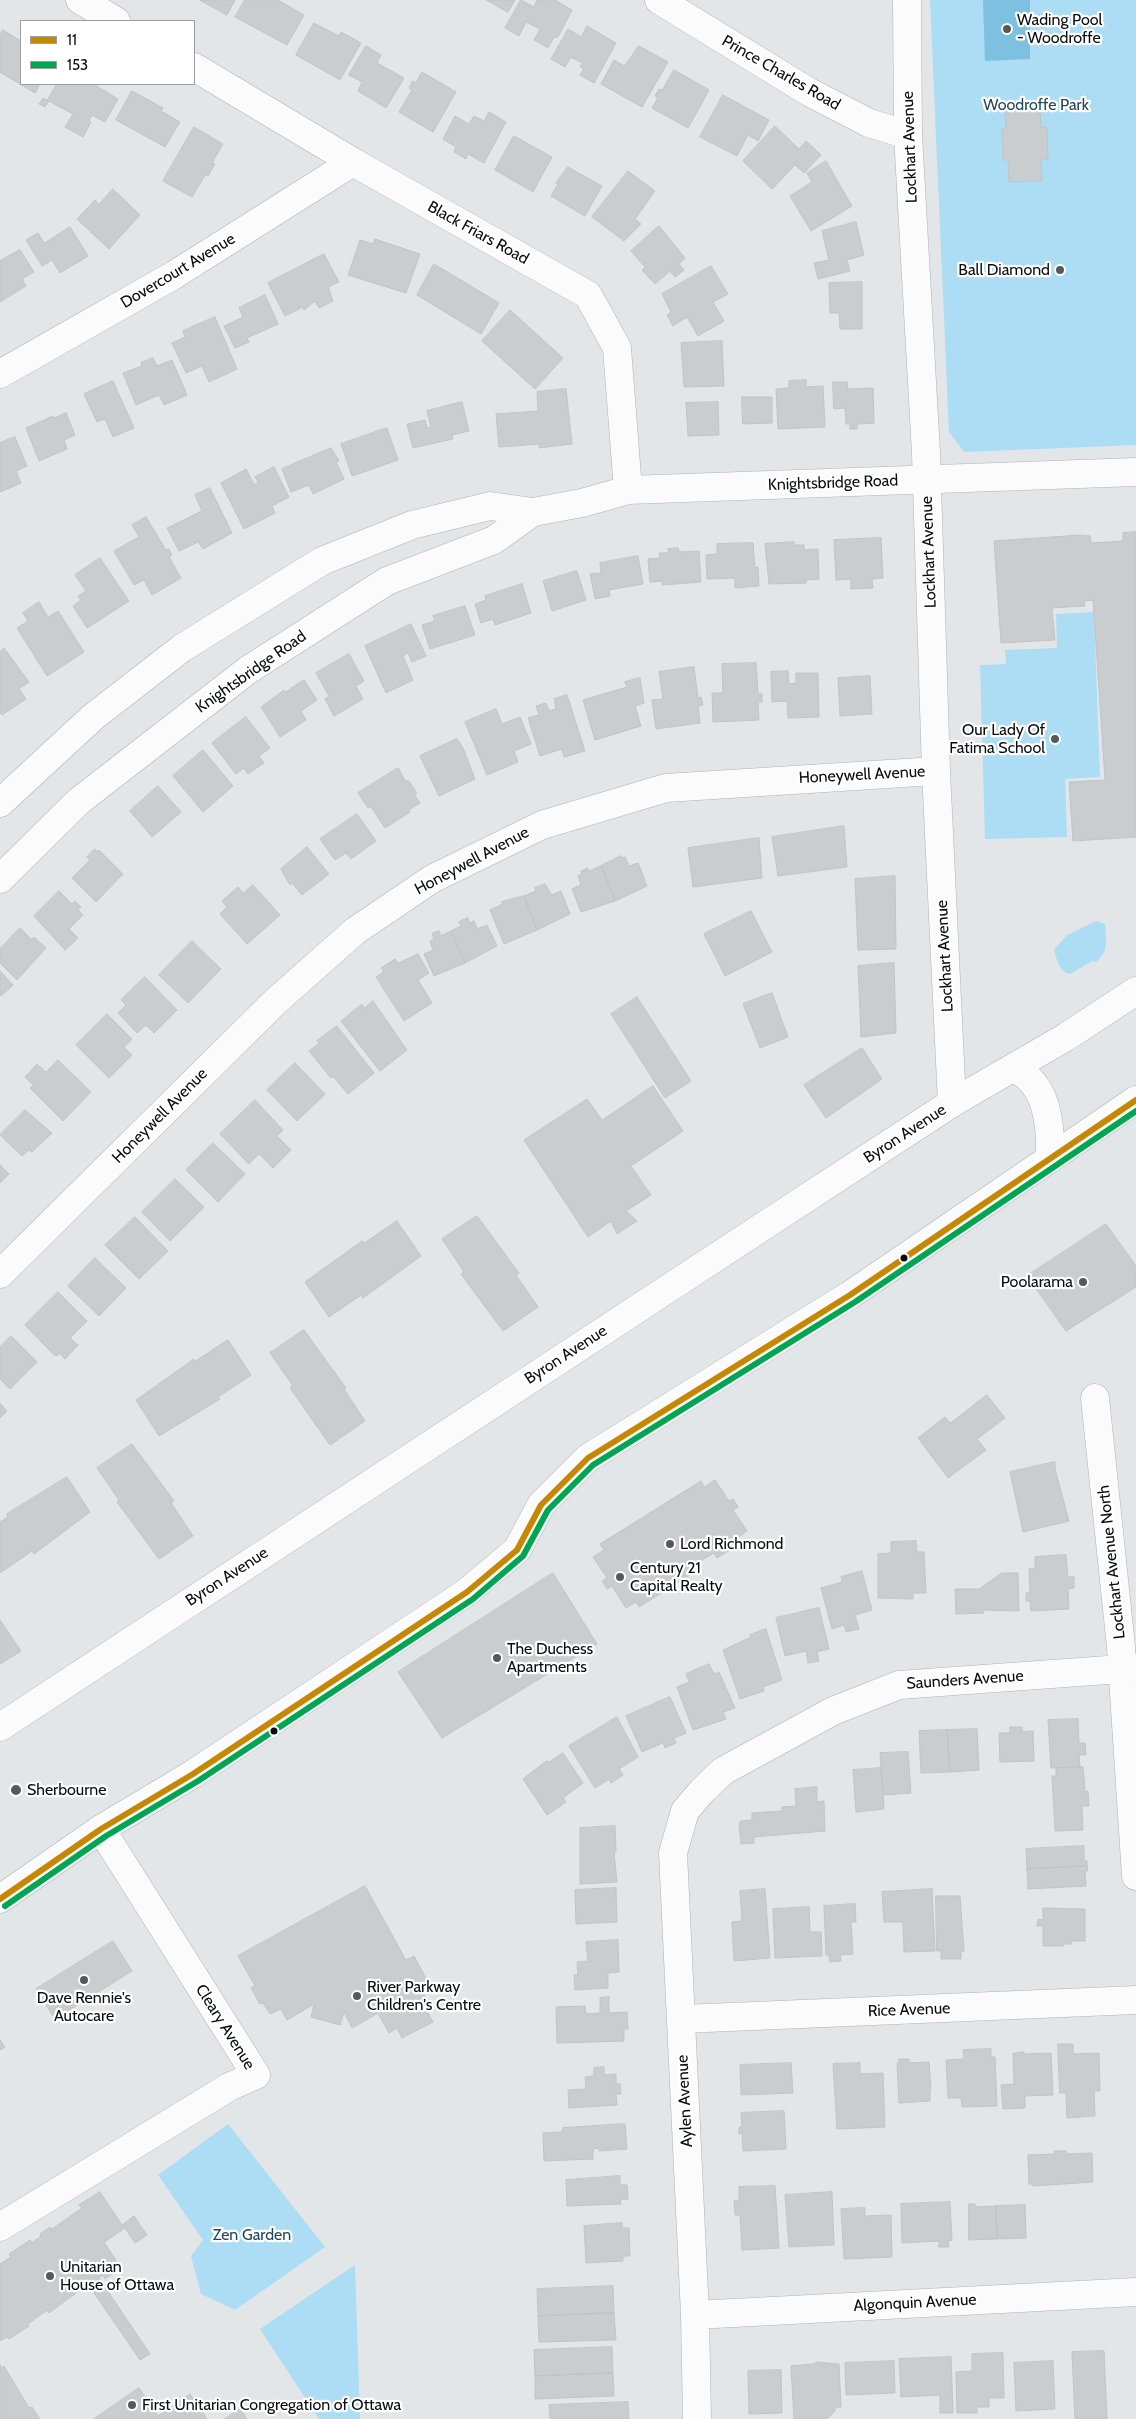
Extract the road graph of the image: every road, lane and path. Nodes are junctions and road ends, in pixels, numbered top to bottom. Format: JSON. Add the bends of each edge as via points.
{"nodes":[{"id":1,"x":80,"y":0,"type":"edge"},
{"id":2,"x":659,"y":0,"type":"edge"},
{"id":3,"x":907,"y":0,"type":"edge"},
{"id":4,"x":114,"y":20,"type":"edge"},
{"id":5,"x":195,"y":69,"type":"edge"},
{"id":6,"x":908,"y":134,"type":"junction"},
{"id":7,"x":353,"y":162,"type":"junction"},
{"id":8,"x":0,"y":374,"type":"edge"},
{"id":9,"x":1136,"y":472,"type":"edge"},
{"id":10,"x":927,"y":480,"type":"junction"},
{"id":11,"x":628,"y":490,"type":"junction"},
{"id":12,"x":533,"y":512,"type":"junction"},
{"id":13,"x":936,"y":771,"type":"junction"},
{"id":14,"x":0,"y":803,"type":"edge"},
{"id":15,"x":0,"y":879,"type":"edge"},
{"id":16,"x":1136,"y":991,"type":"edge"},
{"id":17,"x":1013,"y":1068,"type":"junction"},
{"id":18,"x":1136,"y":1100,"type":"edge"},
{"id":19,"x":952,"y":1103,"type":"junction"},
{"id":20,"x":1050,"y":1159,"type":"junction"},
{"id":21,"x":0,"y":1274,"type":"edge"},
{"id":22,"x":1095,"y":1398,"type":"dead end"},
{"id":23,"x":1130,"y":1669,"type":"edge"},
{"id":24,"x":0,"y":1727,"type":"edge"},
{"id":25,"x":702,"y":1790,"type":"joint"},
{"id":26,"x":101,"y":1829,"type":"junction"},
{"id":27,"x":1136,"y":1876,"type":"edge"},
{"id":28,"x":0,"y":1899,"type":"edge"},
{"id":29,"x":1136,"y":2000,"type":"edge"},
{"id":30,"x":682,"y":2019,"type":"junction"},
{"id":31,"x":0,"y":2227,"type":"edge"},
{"id":32,"x":1136,"y":2292,"type":"edge"},
{"id":33,"x":695,"y":2315,"type":"junction"},
{"id":34,"x":697,"y":2419,"type":"edge"}],
"edges":[{"from":1,"to":4,"type":"street"},
{"from":2,"to":6,"type":"street","name":"Prince Charles Road","via":[[809,92],[869,123]]},
{"from":3,"to":6,"type":"street","name":"Lockhart Avenue"},
{"from":5,"to":7,"type":"street","name":"Black Friars Road"},
{"from":6,"to":10,"type":"street","name":"Lockhart Avenue"},
{"from":7,"to":8,"type":"street","name":"Dovercourt Avenue","via":[[174,275]]},
{"from":7,"to":11,"type":"street","name":"Black Friars Road","via":[[588,295],[618,348]]},
{"from":9,"to":10,"type":"street","name":"Knightsbridge Road"},
{"from":10,"to":11,"type":"street","name":"Knightsbridge Road"},
{"from":10,"to":13,"type":"street","name":"Lockhart Avenue"},
{"from":11,"to":12,"type":"street","name":"Knightsbridge Road"},
{"from":12,"to":14,"type":"street","name":"Knightsbridge Road","via":[[490,506],[412,525],[322,561],[182,648],[93,717]]},
{"from":12,"to":15,"type":"street","name":"Knightsbridge Road","via":[[494,540],[387,581],[248,670],[79,801]]},
{"from":13,"to":19,"type":"street","name":"Lockhart Avenue"},
{"from":13,"to":21,"type":"street","name":"Honeywell Avenue","via":[[666,788],[542,825],[432,878],[355,931],[275,1002]]},
{"from":16,"to":17,"type":"street","name":"Byron Avenue"},
{"from":17,"to":19,"type":"street","name":"Byron Avenue"},
{"from":17,"to":20,"type":"street","via":[[1023,1072],[1039,1092],[1048,1114]]},
{"from":18,"to":20,"type":"street"},
{"from":19,"to":24,"type":"street","name":"Byron Avenue"},
{"from":20,"to":26,"type":"street","via":[[850,1295],[588,1458],[541,1505],[517,1550],[467,1592],[193,1774]]},
{"from":22,"to":23,"type":"street","name":"Lockhart Avenue North"},
{"from":23,"to":25,"type":"street","name":"Saunders Avenue","via":[[899,1685],[833,1711],[723,1771]]},
{"from":23,"to":27,"type":"street","name":"Lockhart Avenue North"},
{"from":25,"to":30,"type":"street","name":"Aylen Avenue","via":[[686,1811],[673,1853]]},
{"from":26,"to":28,"type":"street"},
{"from":26,"to":31,"type":"street","name":"Cleary Avenue","via":[[256,2075],[229,2087]]},
{"from":29,"to":30,"type":"street","name":"Rice Avenue"},
{"from":30,"to":33,"type":"street","name":"Aylen Avenue"},
{"from":32,"to":33,"type":"street","name":"Algonquin Avenue"},
{"from":33,"to":34,"type":"street","name":"Aylen Avenue"}]}
